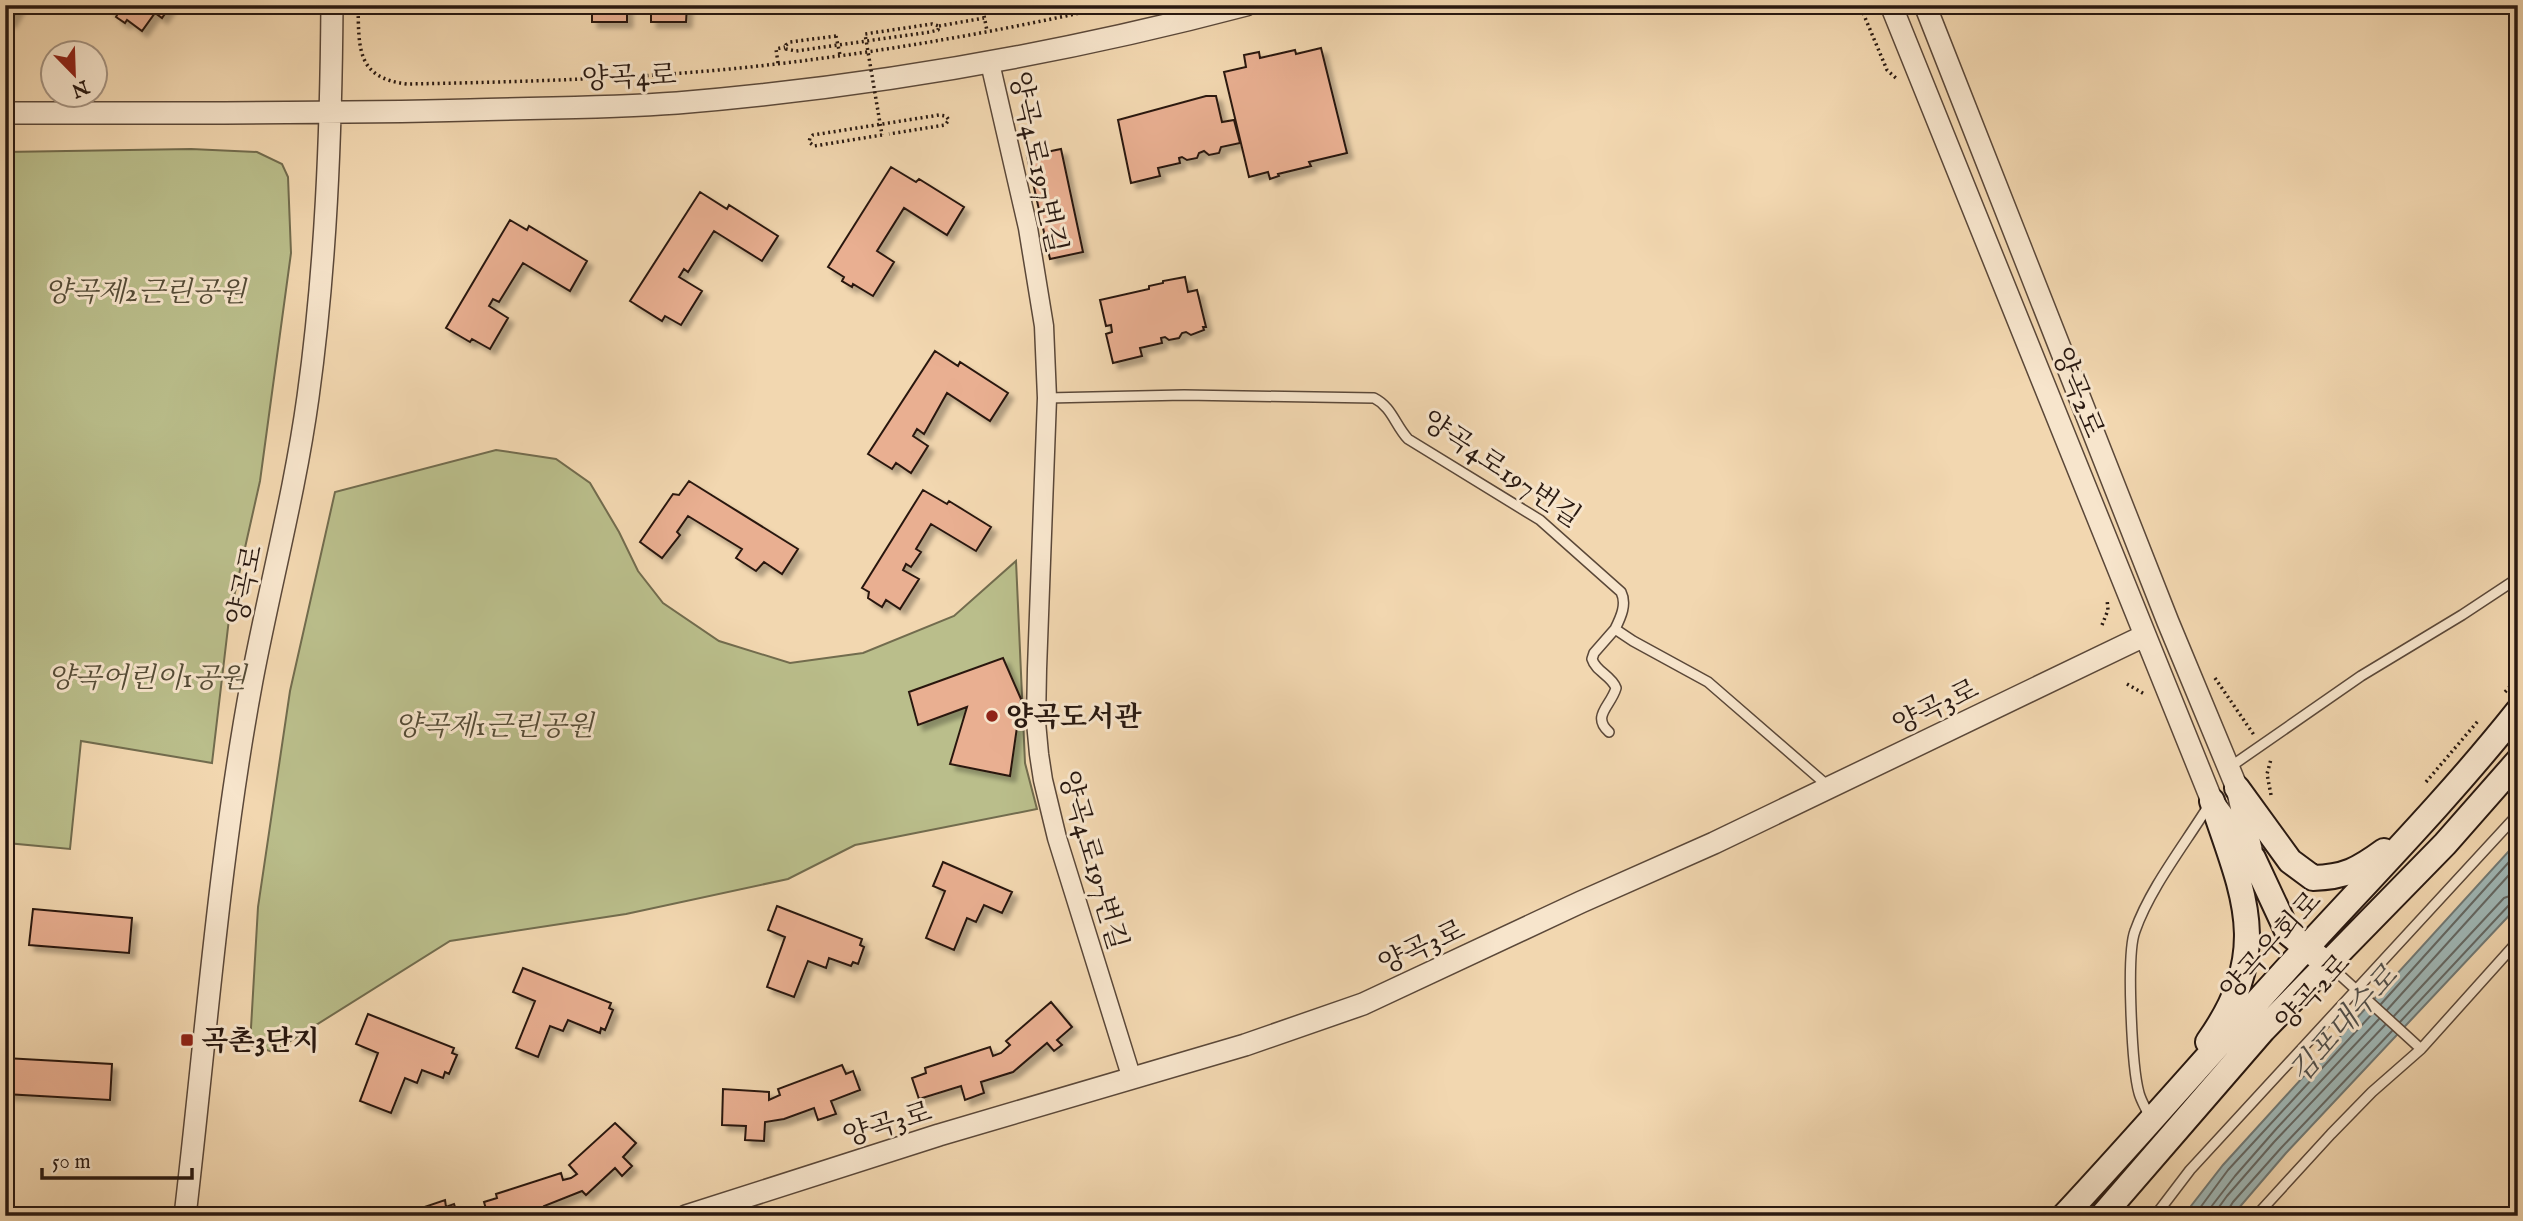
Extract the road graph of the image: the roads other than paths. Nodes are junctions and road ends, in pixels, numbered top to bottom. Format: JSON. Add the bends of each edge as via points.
{"nodes":[{"id":1,"x":332,"y":5,"type":"edge"},
{"id":2,"x":1246,"y":5,"type":"edge"},
{"id":3,"x":1891,"y":5,"type":"edge"},
{"id":4,"x":1925,"y":5,"type":"edge"},
{"id":5,"x":990,"y":63,"type":"junction"},
{"id":6,"x":5,"y":113,"type":"edge"},
{"id":7,"x":331,"y":113,"type":"junction"},
{"id":8,"x":1047,"y":398,"type":"junction"},
{"id":9,"x":2518,"y":578,"type":"edge"},
{"id":10,"x":1615,"y":629,"type":"junction"},
{"id":11,"x":2144,"y":636,"type":"junction"},
{"id":12,"x":2510,"y":703,"type":"edge"},
{"id":13,"x":1609,"y":732,"type":"dead end"},
{"id":14,"x":2518,"y":761,"type":"edge"},
{"id":15,"x":2233,"y":778,"type":"junction"},
{"id":16,"x":1830,"y":788,"type":"junction"},
{"id":17,"x":2212,"y":801,"type":"junction"},
{"id":18,"x":2518,"y":814,"type":"edge"},
{"id":19,"x":2419,"y":826,"type":"junction"},
{"id":20,"x":2253,"y":858,"type":"junction"},
{"id":21,"x":2518,"y":941,"type":"edge"},
{"id":22,"x":2306,"y":948,"type":"junction"},
{"id":23,"x":2327,"y":964,"type":"junction"},
{"id":24,"x":2357,"y":993,"type":"junction"},
{"id":25,"x":2421,"y":1049,"type":"junction"},
{"id":26,"x":1132,"y":1079,"type":"junction"},
{"id":27,"x":2152,"y":1122,"type":"junction"},
{"id":28,"x":186,"y":1216,"type":"edge"},
{"id":29,"x":686,"y":1216,"type":"edge"},
{"id":30,"x":2064,"y":1216,"type":"edge"},
{"id":31,"x":2102,"y":1216,"type":"edge"},
{"id":32,"x":2155,"y":1216,"type":"edge"},
{"id":33,"x":2256,"y":1216,"type":"edge"}],
"edges":[{"from":1,"to":7,"type":"street","name":"양곡로"},
{"from":2,"to":5,"type":"street","name":"양곡4로"},
{"from":3,"to":11,"type":"street","name":"양곡2로"},
{"from":4,"to":15,"type":"street","name":"양곡2로"},
{"from":5,"to":7,"type":"street","name":"양곡4로","via":[[676,103]]},
{"from":5,"to":8,"type":"street","name":"양곡4로197번길","via":[[1038,285]]},
{"from":6,"to":7,"type":"street","name":"양곡4로"},
{"from":7,"to":28,"type":"street","name":"양곡로","via":[[308,397],[252,680],[225,859]]},
{"from":8,"to":10,"type":"lane","name":"양곡4로197번길","via":[[1374,398],[1384,403],[1408,439],[1540,520],[1613,585],[1624,599]]},
{"from":8,"to":26,"type":"street","name":"양곡4로197번길","via":[[1037,669],[1039,754],[1057,838]]},
{"from":9,"to":15,"type":"lane","via":[[2361,676]]},
{"from":10,"to":13,"type":"lane","via":[[1592,659],[1616,688],[1600,722]]},
{"from":10,"to":16,"type":"lane","via":[[1708,682]]},
{"from":11,"to":16,"type":"street","name":"양곡3로"},
{"from":11,"to":17,"type":"street","name":"양곡2로"},
{"from":12,"to":19,"type":"main road","name":"양곡우회로","via":[[2472,769]]},
{"from":14,"to":23,"type":"main road","name":"양곡우회로","via":[[2445,844]]},
{"from":15,"to":19,"type":"main road","via":[[2290,861],[2313,878],[2337,877],[2366,864]]},
{"from":15,"to":20,"type":"street","name":"양곡2로"},
{"from":16,"to":26,"type":"street","name":"양곡3로","via":[[1363,1004]]},
{"from":17,"to":20,"type":"street","name":"양곡2로"},
{"from":17,"to":27,"type":"lane","via":[[2134,933],[2134,1056],[2139,1093]]},
{"from":17,"to":27,"type":"main road","via":[[2243,893],[2247,950],[2241,978],[2219,1026]]},
{"from":18,"to":24,"type":"lane","name":"양곡2로"},
{"from":19,"to":22,"type":"main road","name":"양곡우회로"},
{"from":20,"to":22,"type":"main road","name":"양곡2로","via":[[2288,933]]},
{"from":21,"to":25,"type":"lane"},
{"from":22,"to":23,"type":"main road","name":"양곡2로"},
{"from":22,"to":27,"type":"main road","name":"양곡우회로"},
{"from":23,"to":24,"type":"lane"},
{"from":23,"to":31,"type":"main road","name":"양곡우회로","via":[[2263,1030]]},
{"from":24,"to":25,"type":"lane"},
{"from":24,"to":32,"type":"lane","name":"양곡2로","via":[[2190,1170]]},
{"from":25,"to":33,"type":"lane","via":[[2331,1133]]},
{"from":26,"to":29,"type":"street","name":"양곡3로"},
{"from":27,"to":30,"type":"main road","name":"양곡우회로"}]}
